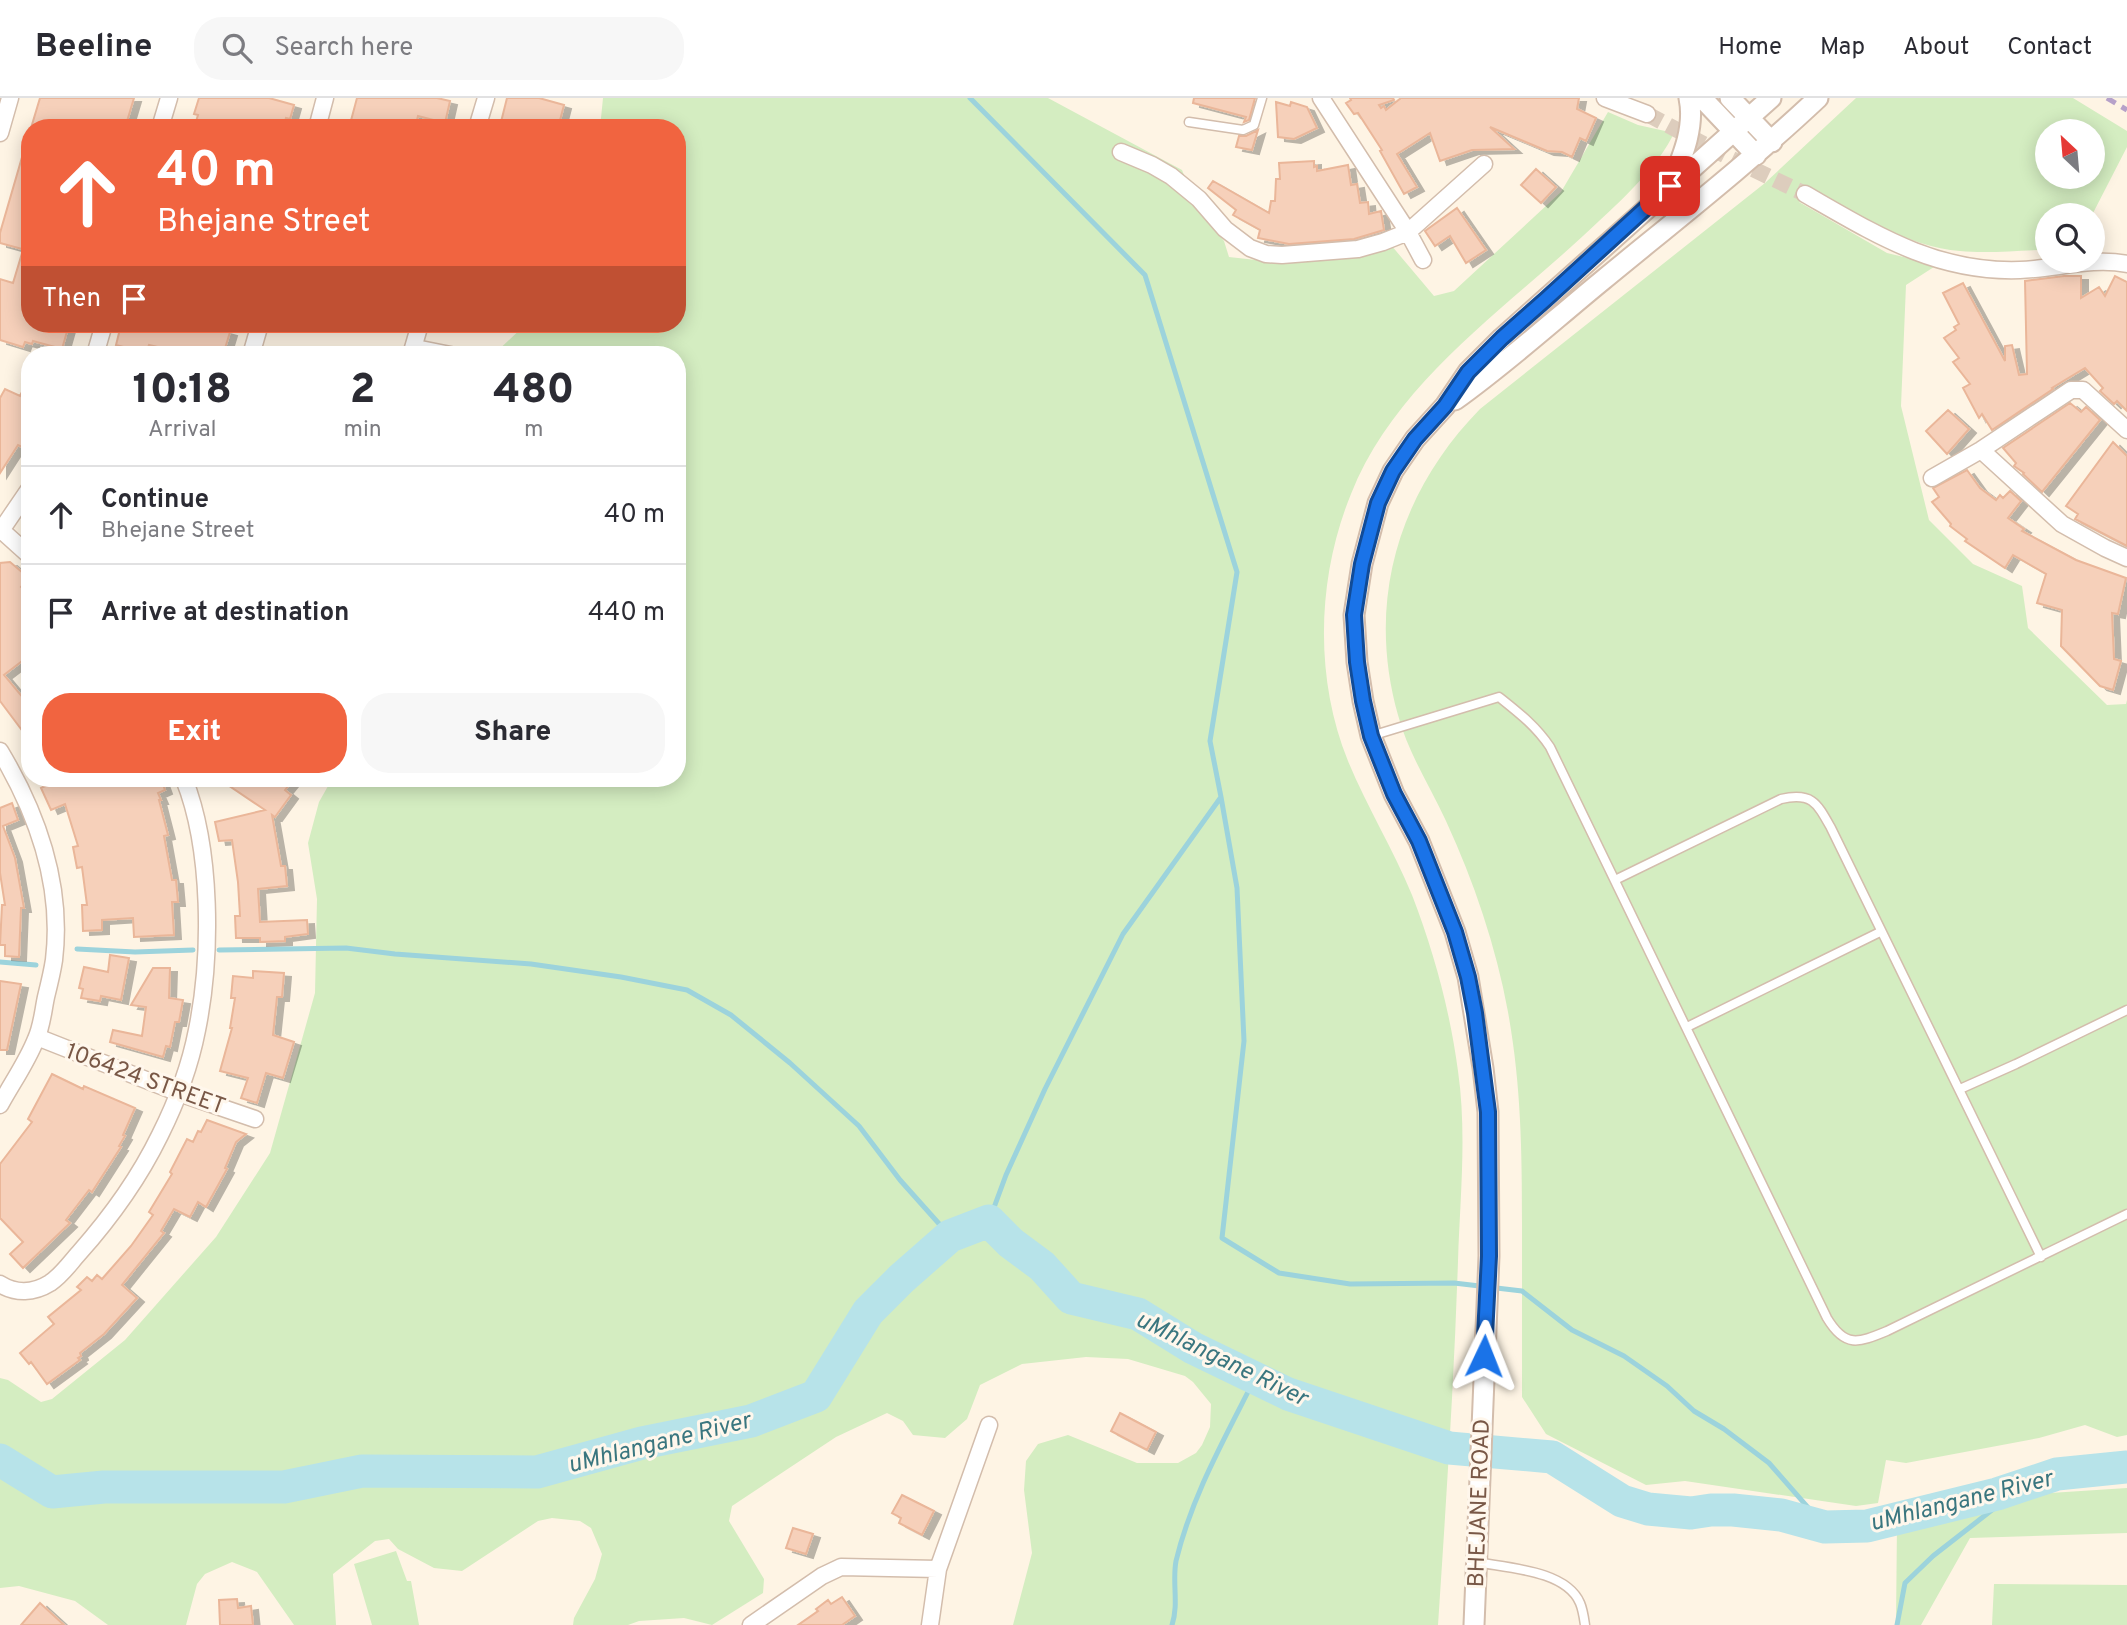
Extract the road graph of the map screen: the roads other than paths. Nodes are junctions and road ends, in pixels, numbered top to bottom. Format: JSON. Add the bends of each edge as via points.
{"nodes":[{"id":1,"x":10,"y":98,"type":"edge"},
{"id":2,"x":169,"y":98,"type":"edge"},
{"id":3,"x":325,"y":98,"type":"edge"},
{"id":4,"x":486,"y":98,"type":"edge"},
{"id":5,"x":1262,"y":98,"type":"edge"},
{"id":6,"x":1321,"y":98,"type":"edge"},
{"id":7,"x":1605,"y":98,"type":"edge"},
{"id":8,"x":1689,"y":98,"type":"edge"},
{"id":9,"x":1702,"y":98,"type":"edge"},
{"id":10,"x":1730,"y":98,"type":"edge"},
{"id":11,"x":1771,"y":98,"type":"edge"},
{"id":12,"x":1818,"y":98,"type":"edge"},
{"id":13,"x":1647,"y":114,"type":"tunnel mouth"},
{"id":14,"x":1749,"y":118,"type":"junction"},
{"id":15,"x":163,"y":119,"type":"edge"},
{"id":16,"x":319,"y":119,"type":"edge"},
{"id":17,"x":480,"y":119,"type":"edge"},
{"id":18,"x":1189,"y":122,"type":"dead end"},
{"id":19,"x":1733,"y":131,"type":"junction"},
{"id":20,"x":0,"y":133,"type":"edge"},
{"id":21,"x":1772,"y":142,"type":"junction"},
{"id":22,"x":1121,"y":152,"type":"dead end"},
{"id":23,"x":1756,"y":155,"type":"junction"},
{"id":24,"x":1484,"y":164,"type":"dead end"},
{"id":25,"x":1670,"y":186,"type":"junction"},
{"id":26,"x":1805,"y":194,"type":"tunnel mouth"},
{"id":27,"x":1408,"y":232,"type":"junction"},
{"id":28,"x":1423,"y":260,"type":"dead end"},
{"id":29,"x":2127,"y":264,"type":"edge"},
{"id":30,"x":1445,"y":406,"type":"junction"},
{"id":31,"x":2127,"y":429,"type":"edge"},
{"id":32,"x":1981,"y":450,"type":"junction"},
{"id":33,"x":1932,"y":478,"type":"dead end"},
{"id":34,"x":21,"y":501,"type":"edge"},
{"id":35,"x":1,"y":531,"type":"edge"},
{"id":36,"x":21,"y":548,"type":"edge"},
{"id":37,"x":2127,"y":558,"type":"edge"},
{"id":38,"x":1371,"y":736,"type":"junction"},
{"id":39,"x":0,"y":751,"type":"edge"},
{"id":40,"x":188,"y":787,"type":"edge"},
{"id":41,"x":1615,"y":880,"type":"junction"},
{"id":42,"x":1880,"y":932,"type":"junction"},
{"id":43,"x":2127,"y":1010,"type":"edge"},
{"id":44,"x":1687,"y":1027,"type":"junction"},
{"id":45,"x":37,"y":1037,"type":"junction"},
{"id":46,"x":1960,"y":1089,"type":"junction"},
{"id":47,"x":179,"y":1093,"type":"junction"},
{"id":48,"x":0,"y":1105,"type":"edge"},
{"id":49,"x":255,"y":1119,"type":"dead end"},
{"id":50,"x":2127,"y":1214,"type":"edge"},
{"id":51,"x":2041,"y":1257,"type":"junction"},
{"id":52,"x":0,"y":1284,"type":"edge"},
{"id":53,"x":989,"y":1425,"type":"dead end"},
{"id":54,"x":1476,"y":1562,"type":"junction"},
{"id":55,"x":938,"y":1569,"type":"junction"},
{"id":56,"x":751,"y":1625,"type":"edge"},
{"id":57,"x":930,"y":1625,"type":"edge"},
{"id":58,"x":1474,"y":1625,"type":"edge"},
{"id":59,"x":1585,"y":1625,"type":"edge"}],
"edges":[{"from":1,"to":20,"type":"street"},
{"from":2,"to":15,"type":"street"},
{"from":3,"to":16,"type":"street"},
{"from":4,"to":17,"type":"street"},
{"from":5,"to":18,"type":"lane","via":[[1254,125],[1243,130]]},
{"from":6,"to":27,"type":"street"},
{"from":7,"to":13,"type":"street"},
{"from":8,"to":25,"type":"street","via":[[1687,142]]},
{"from":9,"to":19,"type":"street"},
{"from":10,"to":14,"type":"street"},
{"from":11,"to":14,"type":"street"},
{"from":12,"to":21,"type":"street"},
{"from":14,"to":19,"type":"street"},
{"from":14,"to":21,"type":"street"},
{"from":19,"to":23,"type":"street"},
{"from":19,"to":25,"type":"street"},
{"from":21,"to":23,"type":"street"},
{"from":22,"to":27,"type":"street","via":[[1171,176],[1238,241],[1266,254],[1358,249]]},
{"from":23,"to":30,"type":"street","via":[[1525,346]]},
{"from":24,"to":27,"type":"street"},
{"from":25,"to":30,"type":"street","via":[[1502,338],[1468,372]]},
{"from":26,"to":29,"type":"street","via":[[1890,242],[1966,267],[2019,270],[2115,261]]},
{"from":27,"to":28,"type":"street"},
{"from":30,"to":38,"type":"street","name":"BHEJANE ROAD","via":[[1393,471],[1378,503],[1362,564],[1354,615],[1357,662]]},
{"from":31,"to":32,"type":"street","via":[[2083,390],[2071,390]]},
{"from":32,"to":33,"type":"street"},
{"from":32,"to":37,"type":"street","via":[[2062,524]]},
{"from":34,"to":35,"type":"street"},
{"from":35,"to":36,"type":"street"},
{"from":38,"to":41,"type":"lane","via":[[1499,697],[1534,725],[1550,747]]},
{"from":38,"to":54,"type":"street","name":"BHEJANE ROAD","via":[[1455,932],[1468,977],[1483,1068],[1488,1112],[1489,1256]]},
{"from":39,"to":45,"type":"street","via":[[33,815],[53,897],[54,961]]},
{"from":40,"to":47,"type":"street","via":[[205,878],[206,956],[197,1032]]},
{"from":41,"to":42,"type":"lane","via":[[1772,803],[1803,797],[1821,812]]},
{"from":41,"to":44,"type":"lane"},
{"from":42,"to":44,"type":"lane"},
{"from":42,"to":46,"type":"lane"},
{"from":43,"to":46,"type":"lane"},
{"from":44,"to":51,"type":"lane","via":[[1827,1318],[1841,1336],[1868,1339]]},
{"from":45,"to":47,"type":"street","name":"106424 STREET"},
{"from":45,"to":48,"type":"street"},
{"from":46,"to":51,"type":"lane"},
{"from":47,"to":49,"type":"street","name":"106424 STREET"},
{"from":47,"to":52,"type":"street","via":[[132,1185],[61,1274],[49,1284],[25,1292]]},
{"from":50,"to":51,"type":"lane"},
{"from":53,"to":55,"type":"street"},
{"from":54,"to":58,"type":"street","name":"BHEJANE ROAD"},
{"from":54,"to":59,"type":"lane","via":[[1555,1579],[1580,1603]]},
{"from":55,"to":56,"type":"street","via":[[841,1567]]},
{"from":55,"to":57,"type":"street"}]}
